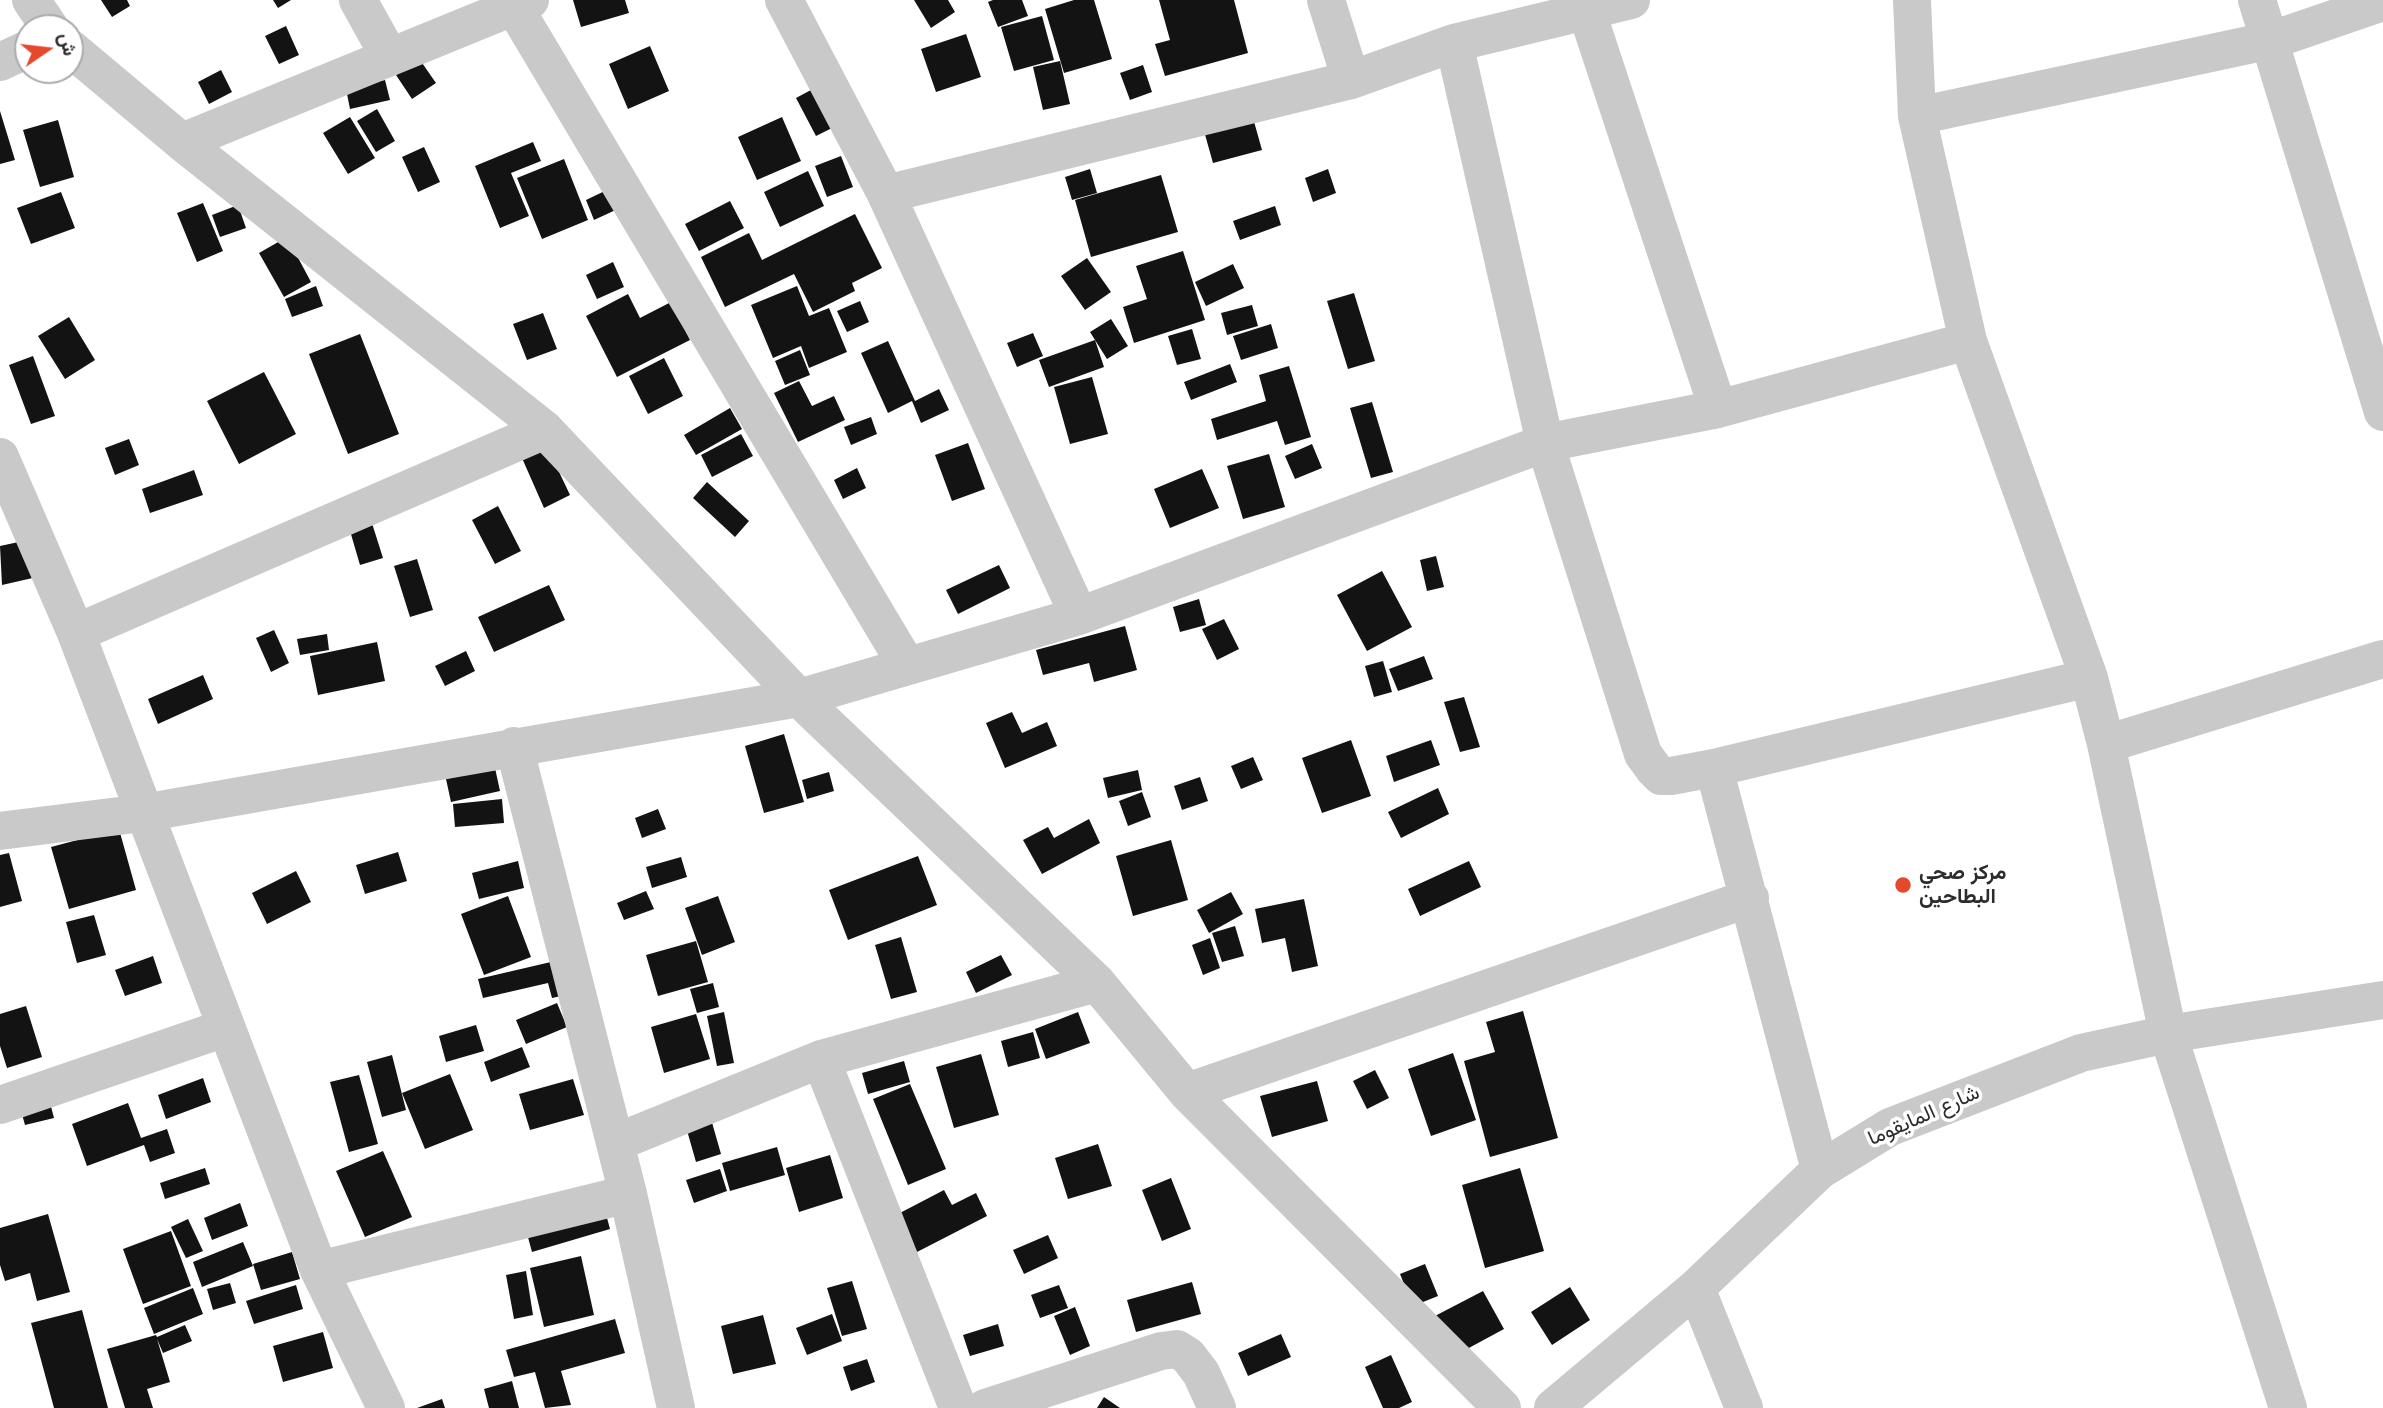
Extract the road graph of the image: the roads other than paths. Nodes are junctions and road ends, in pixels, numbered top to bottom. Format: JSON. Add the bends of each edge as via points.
{"nodes":[{"id":1,"x":358,"y":0,"type":"edge"},
{"id":2,"x":784,"y":0,"type":"edge"},
{"id":3,"x":1326,"y":0,"type":"edge"},
{"id":4,"x":1631,"y":0,"type":"edge"},
{"id":5,"x":1912,"y":0,"type":"edge"},
{"id":6,"x":2257,"y":0,"type":"edge"},
{"id":7,"x":517,"y":2,"type":"edge"},
{"id":8,"x":2383,"y":2,"type":"edge"},
{"id":9,"x":1585,"y":6,"type":"edge"},
{"id":10,"x":2272,"y":40,"type":"junction"},
{"id":11,"x":1454,"y":43,"type":"junction"},
{"id":12,"x":389,"y":56,"type":"junction"},
{"id":13,"x":84,"y":60,"type":"edge"},
{"id":14,"x":1351,"y":80,"type":"junction"},
{"id":15,"x":1917,"y":116,"type":"junction"},
{"id":16,"x":181,"y":142,"type":"junction"},
{"id":17,"x":886,"y":194,"type":"junction"},
{"id":18,"x":1968,"y":341,"type":"junction"},
{"id":19,"x":1718,"y":409,"type":"junction"},
{"id":20,"x":2383,"y":412,"type":"edge"},
{"id":21,"x":545,"y":430,"type":"junction"},
{"id":22,"x":1545,"y":443,"type":"junction"},
{"id":23,"x":0,"y":457,"type":"edge"},
{"id":24,"x":1079,"y":616,"type":"junction"},
{"id":25,"x":76,"y":633,"type":"junction"},
{"id":26,"x":2383,"y":659,"type":"edge"},
{"id":27,"x":907,"y":666,"type":"junction"},
{"id":28,"x":2089,"y":678,"type":"junction"},
{"id":29,"x":799,"y":698,"type":"junction"},
{"id":30,"x":2106,"y":744,"type":"junction"},
{"id":31,"x":514,"y":746,"type":"junction"},
{"id":32,"x":1714,"y":768,"type":"junction"},
{"id":33,"x":143,"y":813,"type":"junction"},
{"id":34,"x":0,"y":831,"type":"edge"},
{"id":35,"x":1750,"y":898,"type":"junction"},
{"id":36,"x":1097,"y":983,"type":"junction"},
{"id":37,"x":2383,"y":1000,"type":"edge"},
{"id":38,"x":225,"y":1028,"type":"junction"},
{"id":39,"x":2168,"y":1034,"type":"junction"},
{"id":40,"x":821,"y":1059,"type":"junction"},
{"id":41,"x":1187,"y":1092,"type":"junction"},
{"id":42,"x":0,"y":1105,"type":"edge"},
{"id":43,"x":615,"y":1143,"type":"junction"},
{"id":44,"x":1820,"y":1170,"type":"junction"},
{"id":45,"x":628,"y":1194,"type":"junction"},
{"id":46,"x":319,"y":1270,"type":"junction"},
{"id":47,"x":1696,"y":1288,"type":"junction"},
{"id":48,"x":386,"y":1408,"type":"edge"},
{"id":49,"x":676,"y":1408,"type":"edge"},
{"id":50,"x":958,"y":1408,"type":"edge"},
{"id":51,"x":985,"y":1408,"type":"edge"},
{"id":52,"x":1217,"y":1408,"type":"edge"},
{"id":53,"x":1502,"y":1408,"type":"edge"},
{"id":54,"x":1553,"y":1408,"type":"edge"},
{"id":55,"x":1744,"y":1408,"type":"edge"},
{"id":56,"x":2288,"y":1408,"type":"edge"}],
"edges":[{"from":1,"to":12,"type":"street"},
{"from":2,"to":17,"type":"street"},
{"from":3,"to":14,"type":"street"},
{"from":4,"to":9,"type":"street"},
{"from":5,"to":15,"type":"street"},
{"from":6,"to":10,"type":"street"},
{"from":7,"to":12,"type":"street"},
{"from":7,"to":27,"type":"street"},
{"from":8,"to":10,"type":"street"},
{"from":9,"to":11,"type":"street"},
{"from":9,"to":19,"type":"street"},
{"from":10,"to":15,"type":"street"},
{"from":10,"to":20,"type":"street"},
{"from":11,"to":14,"type":"street"},
{"from":11,"to":22,"type":"street"},
{"from":12,"to":16,"type":"street"},
{"from":13,"to":16,"type":"street"},
{"from":14,"to":17,"type":"street"},
{"from":15,"to":18,"type":"street"},
{"from":16,"to":21,"type":"street"},
{"from":17,"to":24,"type":"street"},
{"from":18,"to":19,"type":"street"},
{"from":18,"to":28,"type":"street"},
{"from":19,"to":22,"type":"street"},
{"from":21,"to":25,"type":"street"},
{"from":21,"to":29,"type":"street"},
{"from":22,"to":24,"type":"street"},
{"from":22,"to":32,"type":"street","via":[[1643,754],[1661,776]]},
{"from":23,"to":25,"type":"street"},
{"from":24,"to":27,"type":"street"},
{"from":25,"to":33,"type":"street"},
{"from":26,"to":30,"type":"street"},
{"from":27,"to":29,"type":"street"},
{"from":28,"to":30,"type":"street"},
{"from":28,"to":32,"type":"street"},
{"from":29,"to":31,"type":"street"},
{"from":29,"to":36,"type":"street"},
{"from":30,"to":39,"type":"street"},
{"from":31,"to":33,"type":"street"},
{"from":31,"to":43,"type":"street"},
{"from":32,"to":35,"type":"street"},
{"from":33,"to":34,"type":"street"},
{"from":33,"to":38,"type":"street"},
{"from":35,"to":41,"type":"street"},
{"from":35,"to":44,"type":"street"},
{"from":36,"to":40,"type":"street"},
{"from":36,"to":41,"type":"street"},
{"from":37,"to":39,"type":"street","name":"شارع المايقوما"},
{"from":38,"to":42,"type":"street"},
{"from":38,"to":46,"type":"street"},
{"from":39,"to":44,"type":"street","name":"شارع المايقوما","via":[[2050,1062],[1890,1127]]},
{"from":39,"to":56,"type":"street"},
{"from":40,"to":43,"type":"street"},
{"from":40,"to":50,"type":"street"},
{"from":41,"to":53,"type":"street"},
{"from":43,"to":45,"type":"street"},
{"from":44,"to":47,"type":"street","name":"شارع المايقوما"},
{"from":45,"to":46,"type":"street"},
{"from":45,"to":49,"type":"street"},
{"from":46,"to":48,"type":"street"},
{"from":47,"to":54,"type":"street","name":"شارع المايقوما"},
{"from":47,"to":55,"type":"street"},
{"from":51,"to":52,"type":"street","via":[[1177,1349],[1201,1373]]}]}
